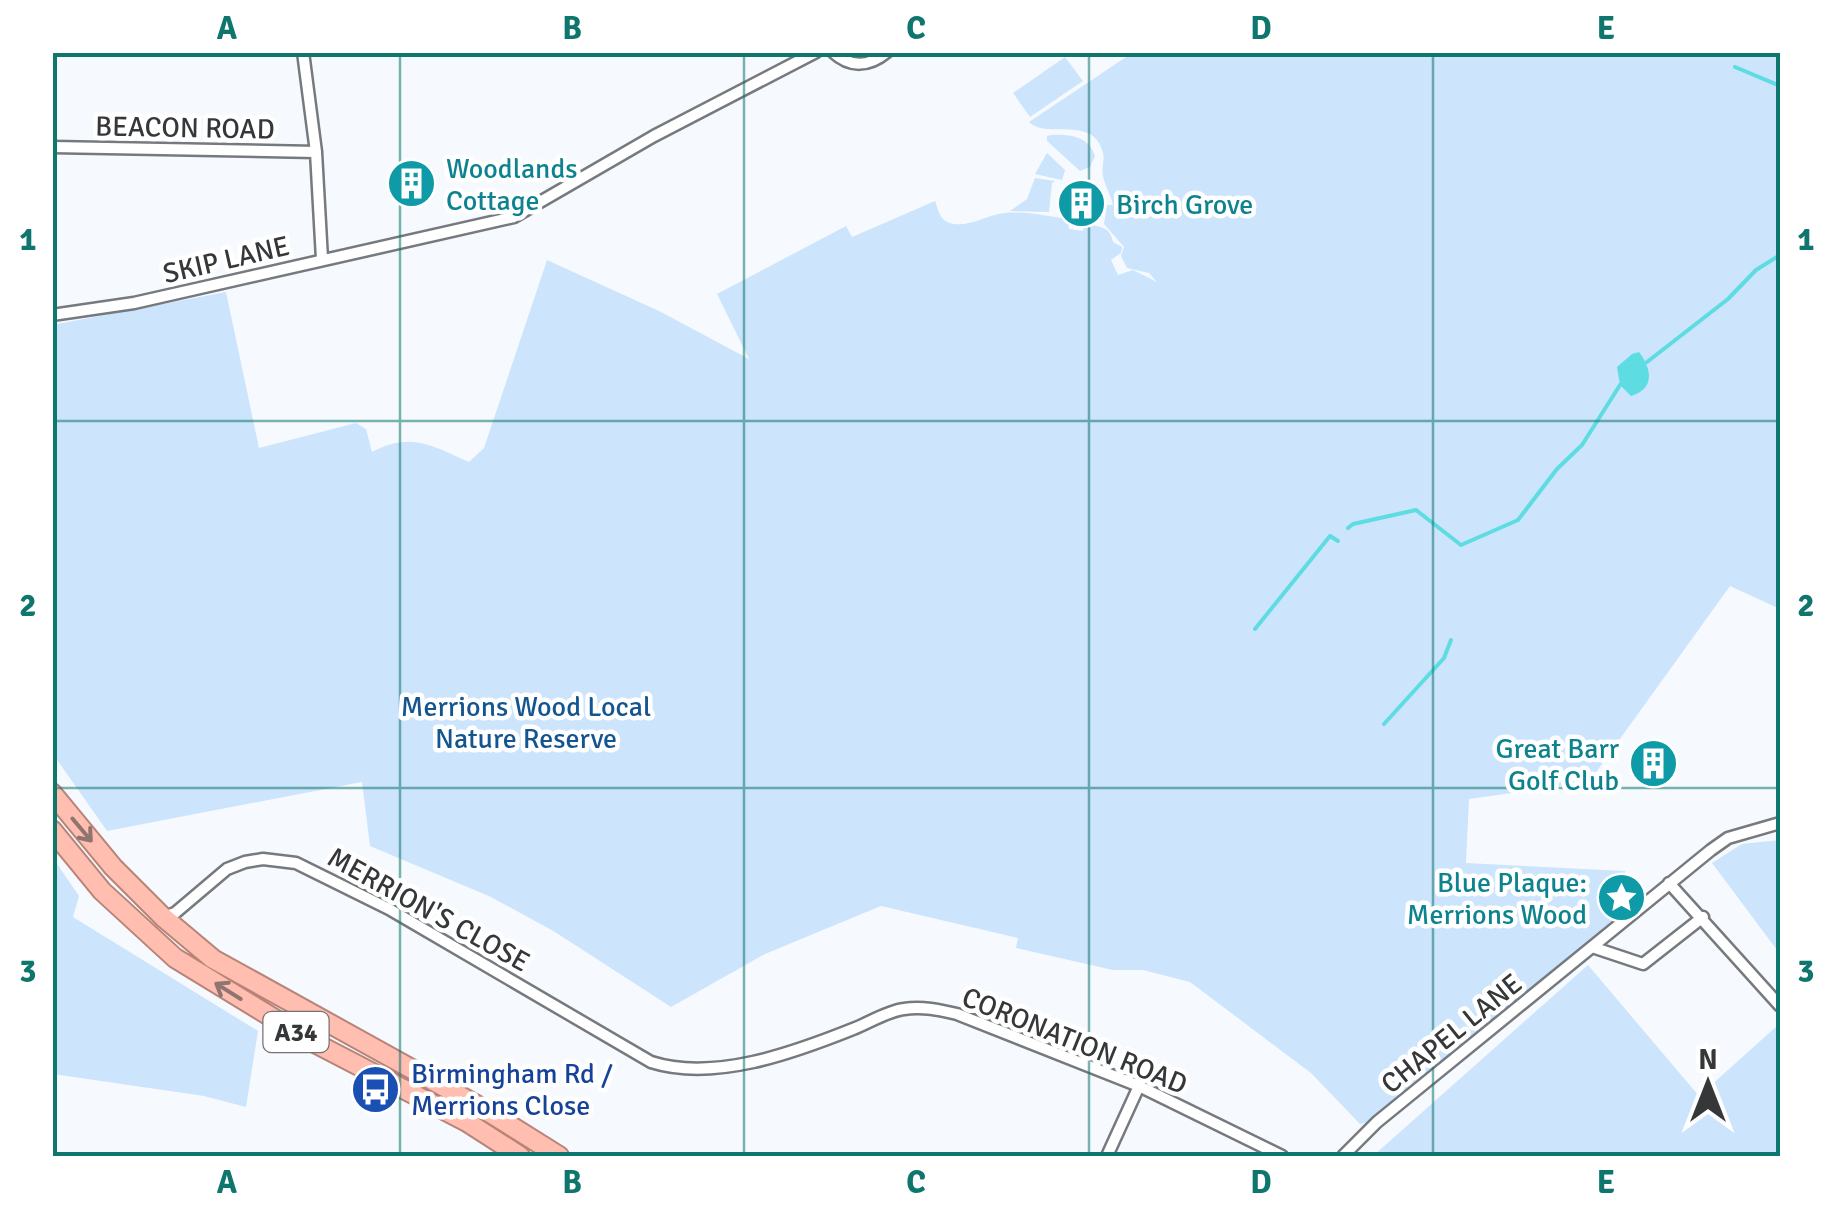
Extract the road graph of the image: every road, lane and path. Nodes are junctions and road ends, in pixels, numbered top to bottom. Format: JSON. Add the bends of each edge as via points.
{"nodes":[{"id":1,"x":303,"y":52,"type":"edge"},
{"id":2,"x":816,"y":52,"type":"edge"},
{"id":3,"x":832,"y":52,"type":"edge"},
{"id":4,"x":887,"y":52,"type":"edge"},
{"id":5,"x":52,"y":146,"type":"edge"},
{"id":6,"x":316,"y":152,"type":"junction"},
{"id":7,"x":322,"y":260,"type":"junction"},
{"id":8,"x":52,"y":315,"type":"edge"},
{"id":9,"x":52,"y":793,"type":"edge"},
{"id":10,"x":1780,"y":822,"type":"edge"},
{"id":11,"x":52,"y":830,"type":"edge"},
{"id":12,"x":1669,"y":883,"type":"junction"},
{"id":13,"x":158,"y":913,"type":"junction"},
{"id":14,"x":1702,"y":917,"type":"junction"},
{"id":15,"x":137,"y":924,"type":"junction"},
{"id":16,"x":180,"y":932,"type":"junction"},
{"id":17,"x":1592,"y":947,"type":"junction"},
{"id":18,"x":166,"y":950,"type":"junction"},
{"id":19,"x":1780,"y":1006,"type":"edge"},
{"id":20,"x":672,"y":1069,"type":"joint"},
{"id":21,"x":1140,"y":1086,"type":"junction"},
{"id":22,"x":520,"y":1156,"type":"edge"},
{"id":23,"x":558,"y":1156,"type":"edge"},
{"id":24,"x":1107,"y":1156,"type":"edge"},
{"id":25,"x":1282,"y":1156,"type":"edge"},
{"id":26,"x":1343,"y":1156,"type":"edge"}],
"edges":[{"from":1,"to":6,"type":"street","name":"SKIP LANE"},
{"from":2,"to":7,"type":"street","via":[[514,218]]},
{"from":3,"to":4,"type":"street","via":[[858,65]]},
{"from":5,"to":6,"type":"street","name":"BEACON ROAD"},
{"from":6,"to":7,"type":"street","name":"SKIP LANE"},
{"from":7,"to":8,"type":"street","name":"SKIP LANE"},
{"from":9,"to":13,"type":"highway","number":"A34","one_way":true},
{"from":10,"to":12,"type":"street","name":"CHAPEL LANE","via":[[1728,838]]},
{"from":11,"to":15,"type":"highway","number":"A34"},
{"from":12,"to":14,"type":"street"},
{"from":12,"to":17,"type":"street","name":"CHAPEL LANE"},
{"from":13,"to":15,"type":"highway"},
{"from":13,"to":16,"type":"highway","number":"A34"},
{"from":13,"to":20,"type":"street","name":"MERRION'S CLOSE","via":[[175,913],[245,862],[296,863]]},
{"from":14,"to":17,"type":"street","via":[[1643,964]]},
{"from":14,"to":19,"type":"street"},
{"from":15,"to":18,"type":"highway","number":"A34"},
{"from":16,"to":18,"type":"highway"},
{"from":16,"to":23,"type":"highway","number":"A34","via":[[213,959]]},
{"from":17,"to":26,"type":"street","name":"CHAPEL LANE"},
{"from":22,"to":18,"type":"highway","number":"A34","one_way":true,"via":[[309,1040]]},
{"from":20,"to":21,"type":"street","name":"CORONATION ROAD","via":[[702,1072],[743,1064],[901,1009],[928,1008]]},
{"from":21,"to":24,"type":"street"},
{"from":21,"to":25,"type":"street","name":"CORONATION ROAD"}]}
